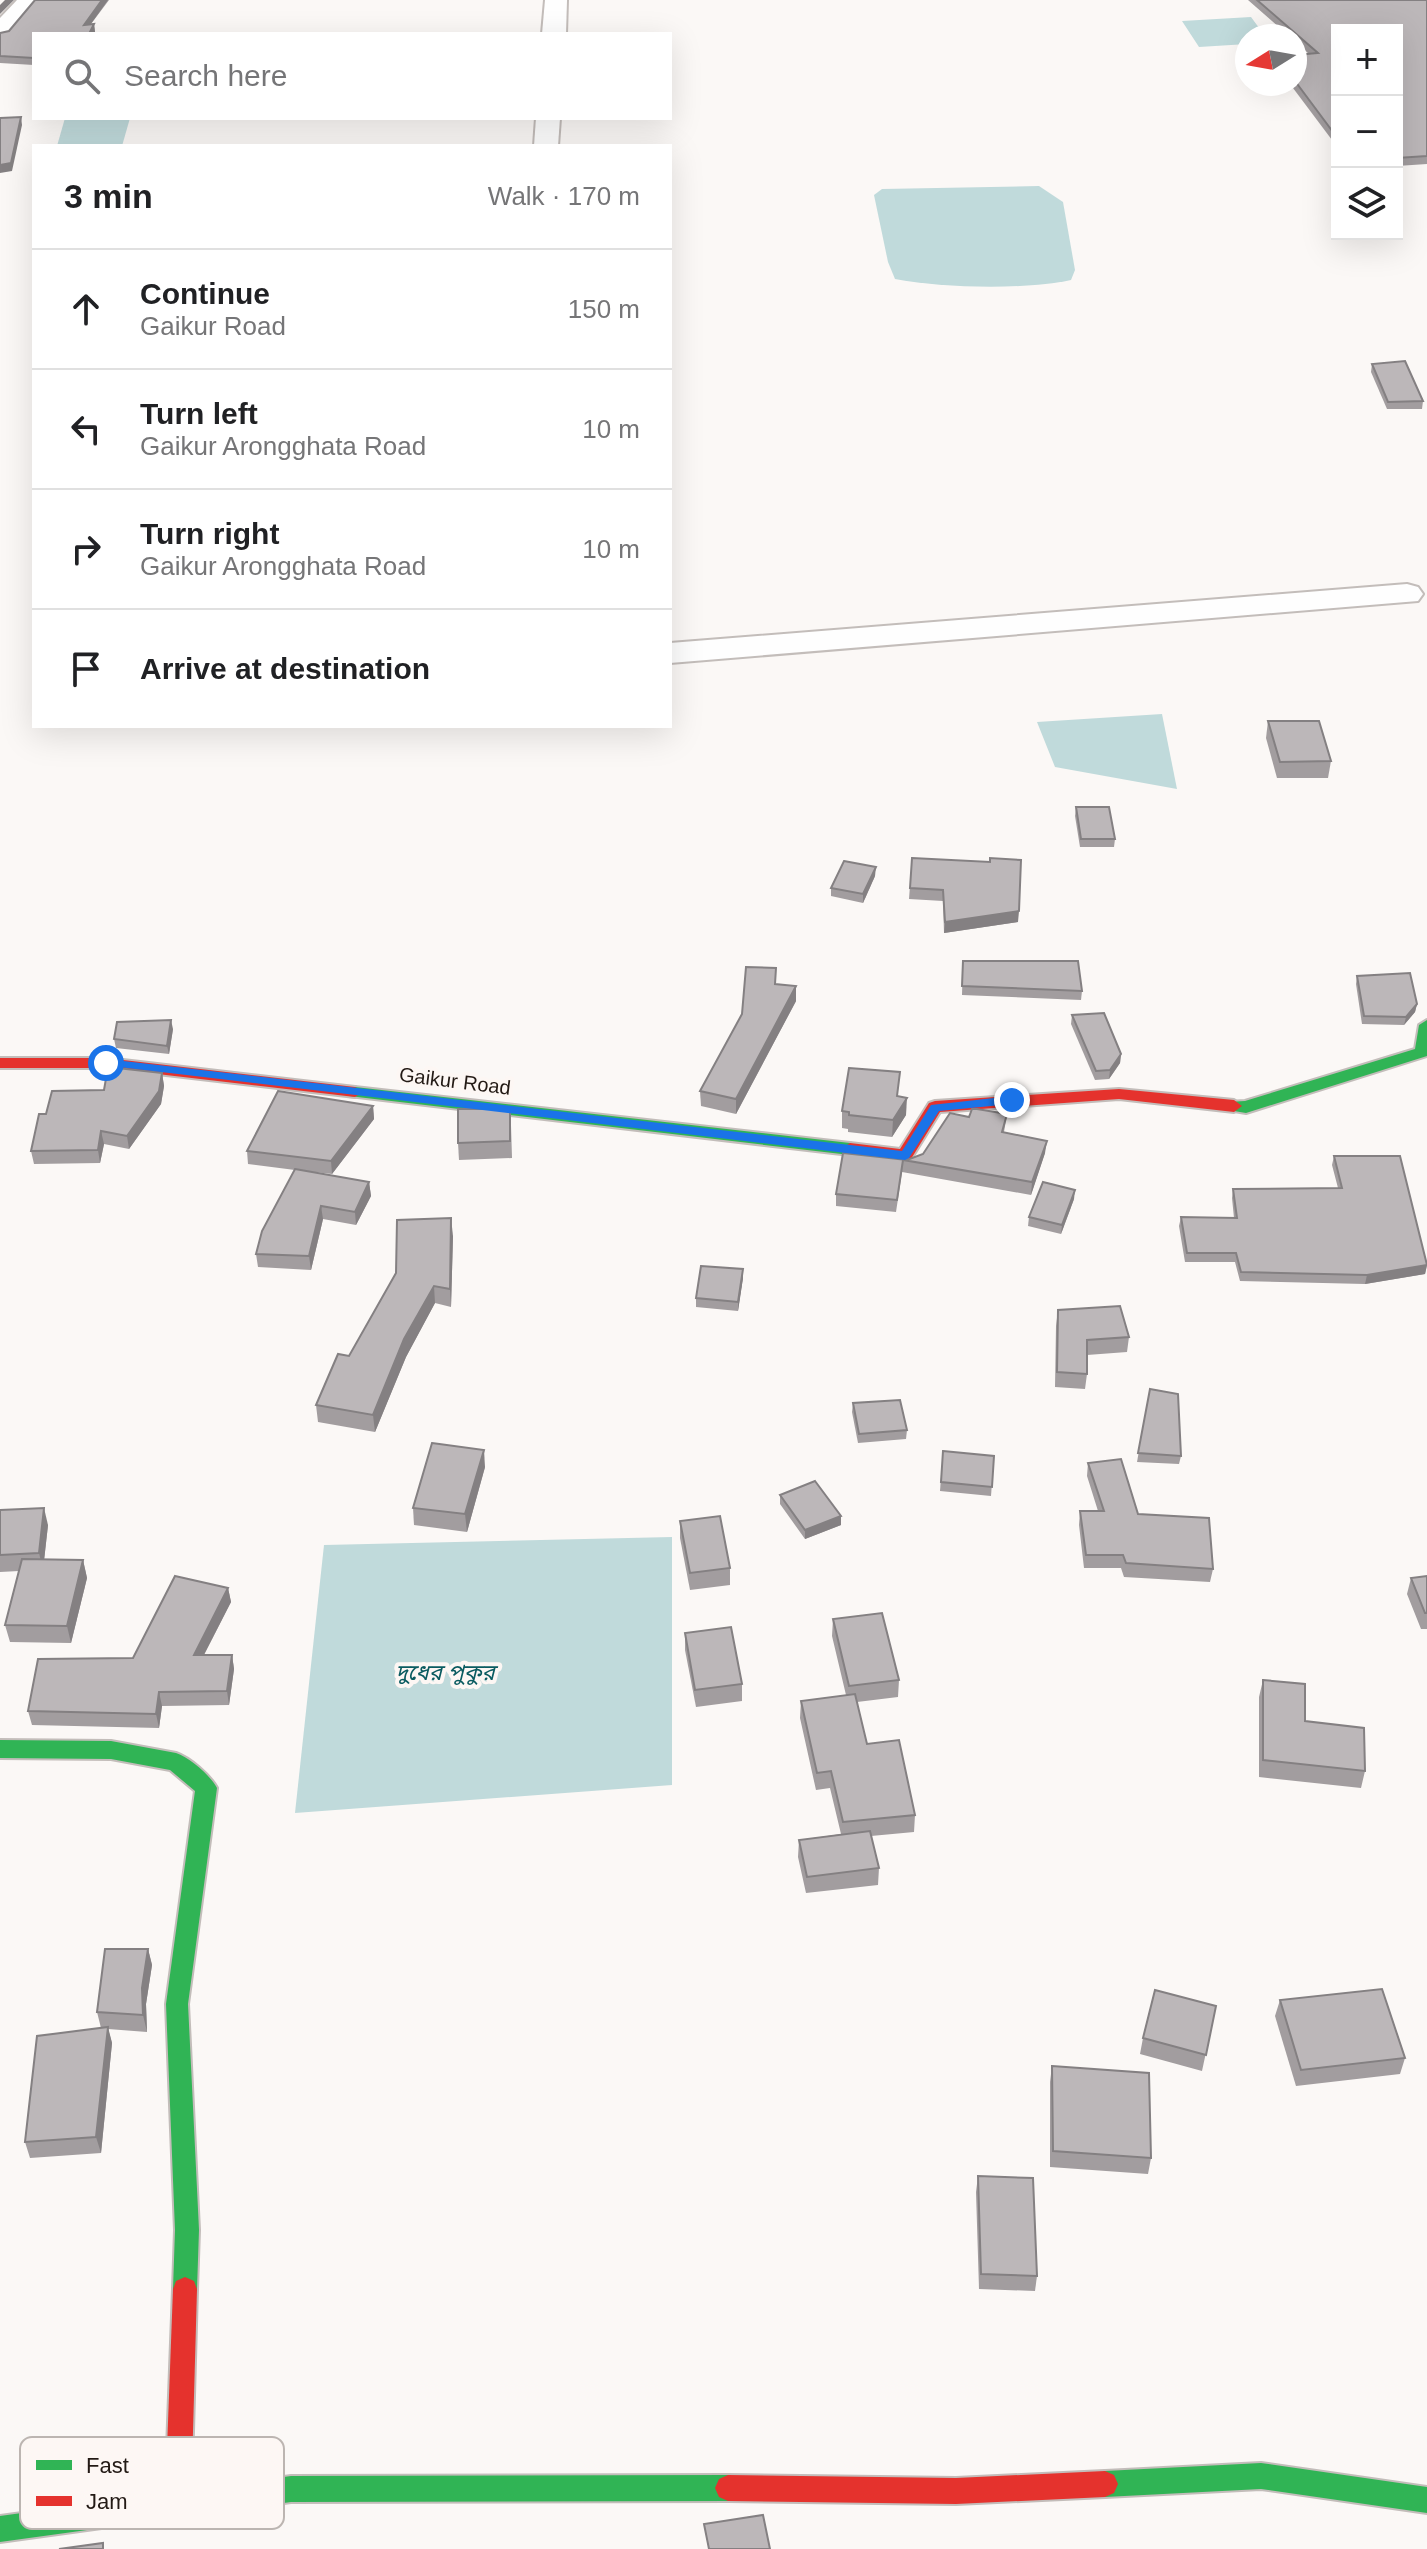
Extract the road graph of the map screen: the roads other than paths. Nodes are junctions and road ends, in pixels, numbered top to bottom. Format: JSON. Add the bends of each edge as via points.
{"nodes":[{"id":1,"x":29,"y":0,"type":"edge"},
{"id":2,"x":556,"y":0,"type":"edge"},
{"id":3,"x":0,"y":32,"type":"edge"},
{"id":4,"x":554,"y":32,"type":"edge"},
{"id":5,"x":548,"y":120,"type":"edge"},
{"id":6,"x":546,"y":144,"type":"edge"},
{"id":7,"x":1407,"y":594,"type":"dead end"},
{"id":8,"x":672,"y":653,"type":"edge"},
{"id":9,"x":1427,"y":1025,"type":"edge"},
{"id":10,"x":0,"y":1063,"type":"edge"},
{"id":11,"x":0,"y":1749,"type":"edge"},
{"id":12,"x":180,"y":2437,"type":"edge"},
{"id":13,"x":284,"y":2490,"type":"edge"},
{"id":14,"x":1427,"y":2500,"type":"edge"},
{"id":15,"x":20,"y":2526,"type":"edge"},
{"id":16,"x":0,"y":2529,"type":"edge"}],
"edges":[{"from":1,"to":3,"type":"street"},
{"from":2,"to":4,"type":"street"},
{"from":5,"to":6,"type":"street"},
{"from":7,"to":8,"type":"street"},
{"from":9,"to":10,"type":"street","name":"Gaikur Road","via":[[1423,1052],[1246,1107],[1119,1094],[935,1107],[905,1155],[106,1063]]},
{"from":11,"to":12,"type":"street","via":[[111,1750],[176,1762],[206,1788],[177,2004],[187,2230]]},
{"from":13,"to":14,"type":"street","via":[[956,2491],[1261,2476]]},
{"from":15,"to":16,"type":"street"}]}
